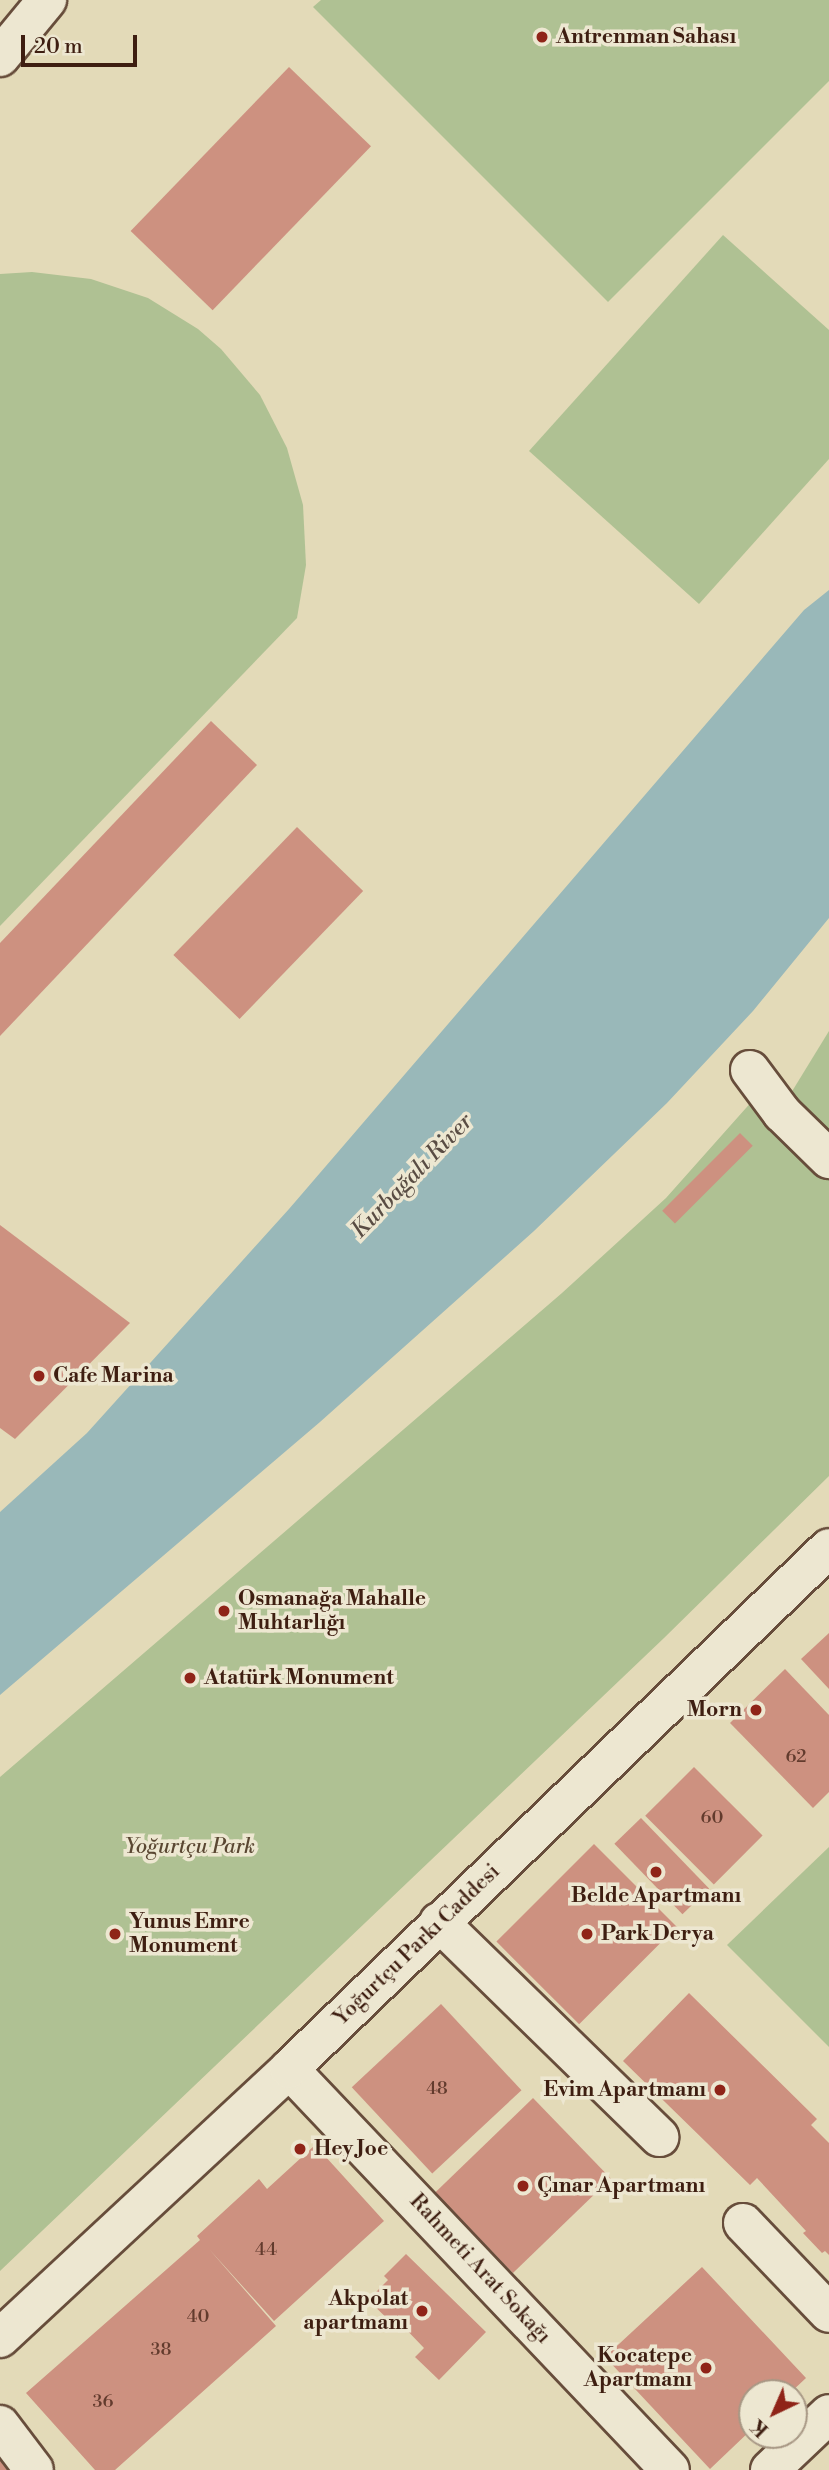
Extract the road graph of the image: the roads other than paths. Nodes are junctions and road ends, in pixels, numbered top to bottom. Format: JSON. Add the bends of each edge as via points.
{"nodes":[{"id":1,"x":47,"y":0,"type":"edge"},
{"id":2,"x":0,"y":57,"type":"edge"},
{"id":3,"x":750,"y":1070,"type":"dead end"},
{"id":4,"x":829,"y":1159,"type":"edge"},
{"id":5,"x":829,"y":1548,"type":"edge"},
{"id":6,"x":439,"y":1923,"type":"junction"},
{"id":7,"x":289,"y":2069,"type":"junction"},
{"id":8,"x":659,"y":2137,"type":"dead end"},
{"id":9,"x":743,"y":2223,"type":"dead end"},
{"id":10,"x":829,"y":2313,"type":"edge"},
{"id":11,"x":0,"y":2338,"type":"edge"},
{"id":12,"x":829,"y":2414,"type":"edge"},
{"id":13,"x":0,"y":2426,"type":"edge"},
{"id":14,"x":34,"y":2470,"type":"edge"},
{"id":15,"x":670,"y":2470,"type":"edge"},
{"id":16,"x":770,"y":2470,"type":"edge"}],
"edges":[{"from":1,"to":2,"type":"street"},
{"from":3,"to":4,"type":"street","via":[[782,1113]]},
{"from":5,"to":6,"type":"street","name":"Yoğurtçu Parkı Caddesi"},
{"from":6,"to":7,"type":"street","name":"Yoğurtçu Parkı Caddesi"},
{"from":6,"to":8,"type":"street"},
{"from":7,"to":11,"type":"street","name":"Yoğurtçu Parkı Caddesi"},
{"from":7,"to":15,"type":"street","name":"Rahmeti Arat Sokağı"},
{"from":9,"to":10,"type":"street"},
{"from":12,"to":16,"type":"street"},
{"from":13,"to":14,"type":"street"}]}
